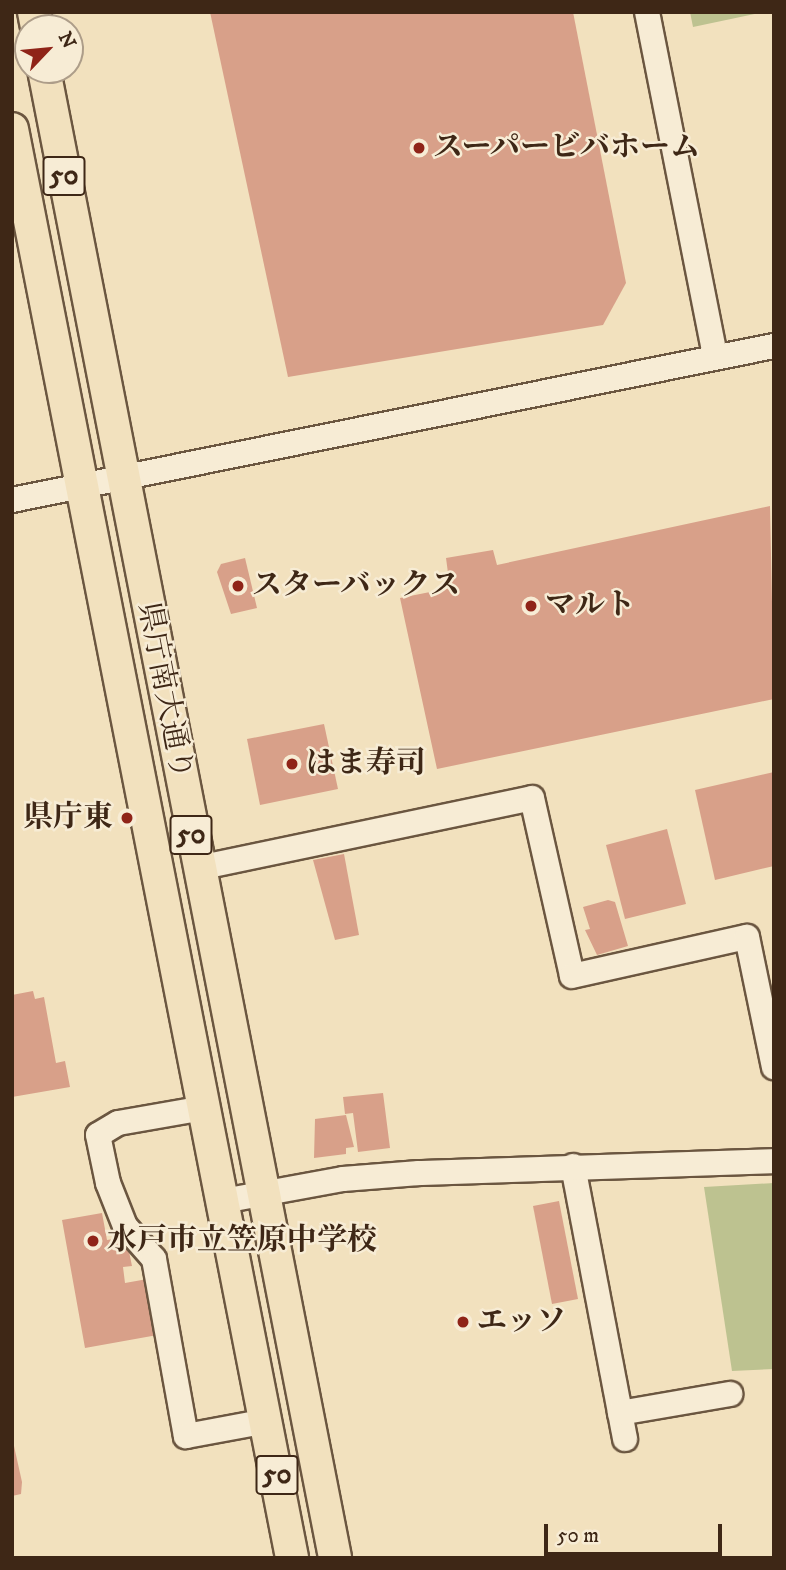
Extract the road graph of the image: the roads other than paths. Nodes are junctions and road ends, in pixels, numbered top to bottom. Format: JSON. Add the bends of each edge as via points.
{"nodes":[{"id":1,"x":647,"y":12,"type":"edge"},
{"id":2,"x":47,"y":84,"type":"edge"},
{"id":3,"x":12,"y":130,"type":"edge"},
{"id":4,"x":774,"y":346,"type":"edge"},
{"id":5,"x":715,"y":358,"type":"junction"},
{"id":6,"x":122,"y":477,"type":"junction"},
{"id":7,"x":82,"y":485,"type":"junction"},
{"id":8,"x":12,"y":500,"type":"edge"},
{"id":9,"x":198,"y":867,"type":"junction"},
{"id":10,"x":765,"y":976,"type":"edge"},
{"id":11,"x":774,"y":1066,"type":"edge"},
{"id":12,"x":204,"y":1108,"type":"junction"},
{"id":13,"x":774,"y":1161,"type":"edge"},
{"id":14,"x":573,"y":1166,"type":"junction"},
{"id":15,"x":266,"y":1193,"type":"junction"},
{"id":16,"x":223,"y":1201,"type":"junction"},
{"id":17,"x":730,"y":1394,"type":"dead end"},
{"id":18,"x":620,"y":1413,"type":"junction"},
{"id":19,"x":267,"y":1421,"type":"junction"},
{"id":20,"x":625,"y":1439,"type":"dead end"},
{"id":21,"x":292,"y":1558,"type":"edge"},
{"id":22,"x":335,"y":1558,"type":"edge"}],
"edges":[{"from":1,"to":5,"type":"street"},
{"from":2,"to":6,"type":"main road","name":"県庁南大通り","number":"50"},
{"from":3,"to":7,"type":"main road","name":"県庁南大通り","number":"50"},
{"from":4,"to":5,"type":"street"},
{"from":5,"to":6,"type":"street"},
{"from":6,"to":7,"type":"street"},
{"from":6,"to":9,"type":"main road","name":"県庁南大通り","number":"50"},
{"from":7,"to":8,"type":"street"},
{"from":7,"to":12,"type":"main road","name":"県庁南大通り","number":"50"},
{"from":9,"to":10,"type":"street","via":[[531,798],[572,976],[747,937]]},
{"from":9,"to":15,"type":"main road","name":"県庁南大通り","number":"50"},
{"from":10,"to":11,"type":"street"},
{"from":12,"to":16,"type":"main road","name":"県庁南大通り","number":"50"},
{"from":12,"to":19,"type":"street","via":[[118,1122],[98,1135],[108,1183],[125,1226],[154,1259],[186,1436]]},
{"from":13,"to":14,"type":"street"},
{"from":14,"to":15,"type":"street","via":[[368,1177]]},
{"from":14,"to":18,"type":"street"},
{"from":15,"to":16,"type":"street"},
{"from":15,"to":22,"type":"main road","name":"県庁南大通り","number":"50"},
{"from":16,"to":19,"type":"main road","name":"県庁南大通り","number":"50"},
{"from":17,"to":18,"type":"street"},
{"from":18,"to":20,"type":"street"},
{"from":19,"to":21,"type":"main road","name":"県庁南大通り","number":"50"}]}
